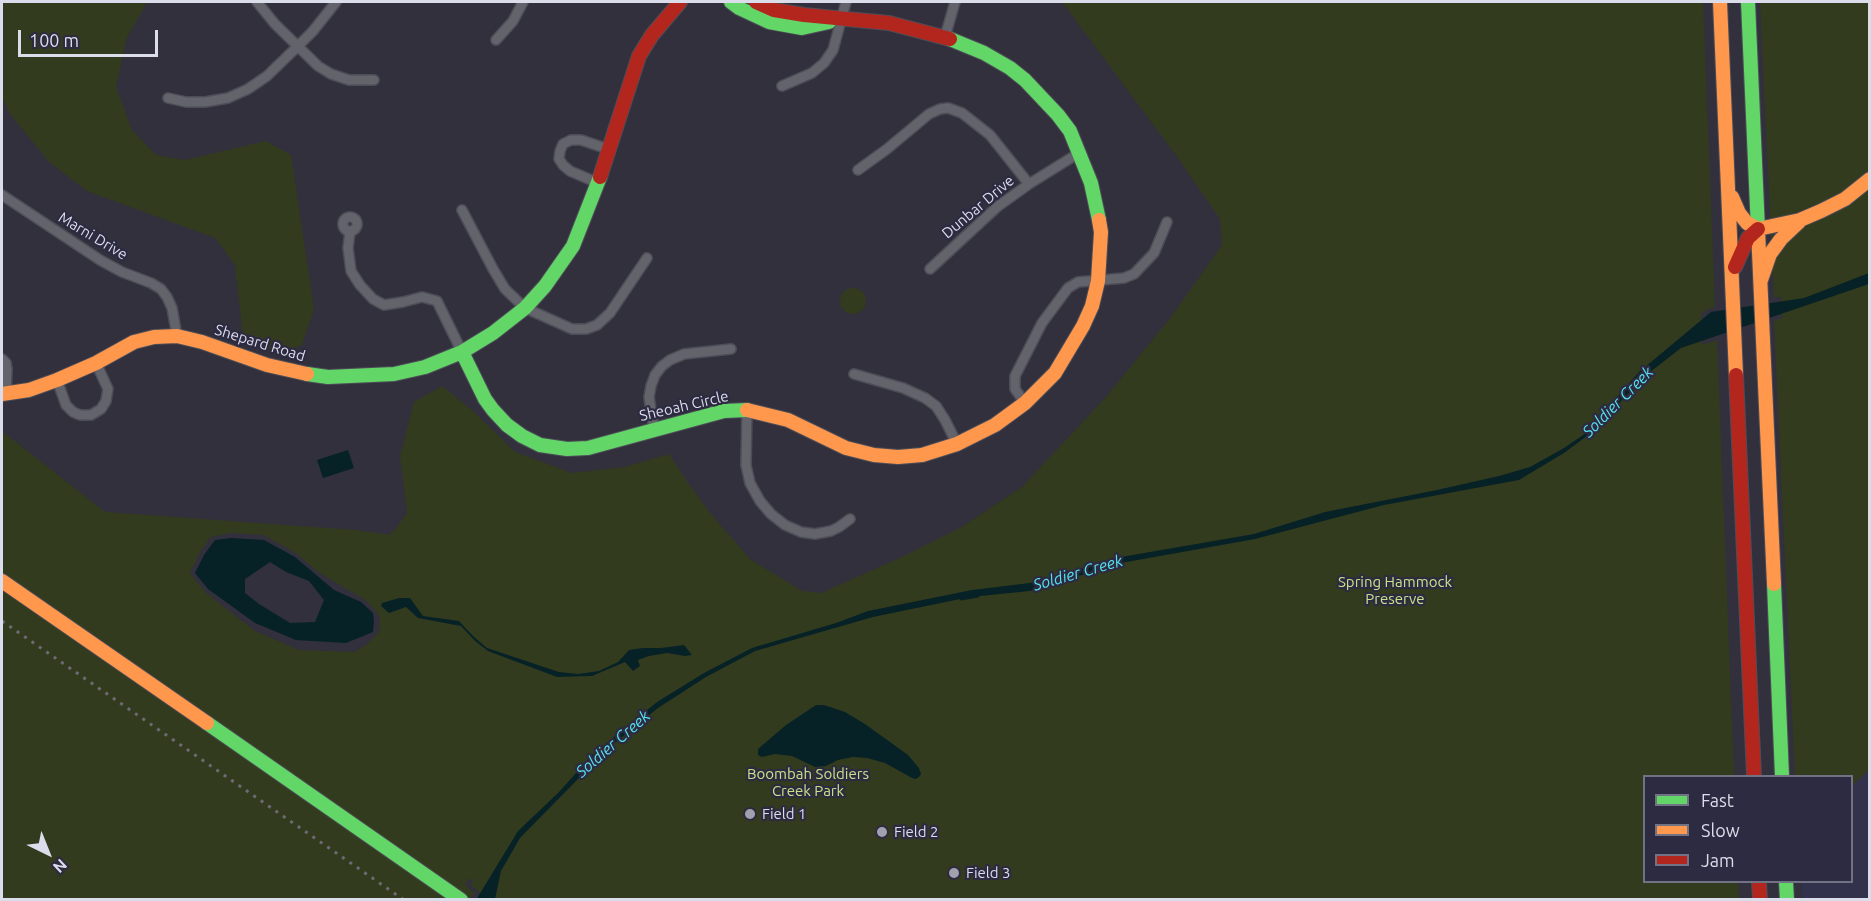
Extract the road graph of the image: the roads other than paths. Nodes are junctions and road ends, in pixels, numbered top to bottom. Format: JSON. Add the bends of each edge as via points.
{"nodes":[{"id":1,"x":257,"y":2,"type":"edge"},
{"id":2,"x":336,"y":2,"type":"edge"},
{"id":3,"x":523,"y":2,"type":"edge"},
{"id":4,"x":690,"y":2,"type":"edge"},
{"id":5,"x":731,"y":2,"type":"edge"},
{"id":6,"x":756,"y":2,"type":"edge"},
{"id":7,"x":846,"y":2,"type":"edge"},
{"id":8,"x":955,"y":2,"type":"edge"},
{"id":9,"x":1720,"y":2,"type":"edge"},
{"id":10,"x":1748,"y":2,"type":"edge"},
{"id":11,"x":677,"y":6,"type":"edge"},
{"id":12,"x":842,"y":19,"type":"junction"},
{"id":13,"x":945,"y":37,"type":"junction"},
{"id":14,"x":496,"y":40,"type":"dead end"},
{"id":15,"x":298,"y":46,"type":"junction"},
{"id":16,"x":374,"y":81,"type":"dead end"},
{"id":17,"x":782,"y":86,"type":"dead end"},
{"id":18,"x":168,"y":98,"type":"dead end"},
{"id":19,"x":608,"y":149,"type":"junction"},
{"id":20,"x":1079,"y":153,"type":"junction"},
{"id":21,"x":858,"y":170,"type":"dead end"},
{"id":22,"x":1869,"y":179,"type":"edge"},
{"id":23,"x":598,"y":183,"type":"junction"},
{"id":24,"x":1029,"y":184,"type":"junction"},
{"id":25,"x":1728,"y":189,"type":"junction"},
{"id":26,"x":2,"y":197,"type":"edge"},
{"id":27,"x":462,"y":210,"type":"dead end"},
{"id":28,"x":1800,"y":220,"type":"junction"},
{"id":29,"x":1167,"y":222,"type":"dead end"},
{"id":30,"x":1758,"y":229,"type":"junction"},
{"id":31,"x":350,"y":231,"type":"dead end"},
{"id":32,"x":646,"y":258,"type":"dead end"},
{"id":33,"x":930,"y":269,"type":"dead end"},
{"id":34,"x":1732,"y":274,"type":"junction"},
{"id":35,"x":1098,"y":281,"type":"junction"},
{"id":36,"x":1761,"y":288,"type":"junction"},
{"id":37,"x":525,"y":308,"type":"junction"},
{"id":38,"x":177,"y":336,"type":"junction"},
{"id":39,"x":731,"y":349,"type":"dead end"},
{"id":40,"x":462,"y":352,"type":"junction"},
{"id":41,"x":2,"y":359,"type":"edge"},
{"id":42,"x":96,"y":363,"type":"junction"},
{"id":43,"x":854,"y":374,"type":"dead end"},
{"id":44,"x":57,"y":380,"type":"junction"},
{"id":45,"x":4,"y":394,"type":"edge"},
{"id":46,"x":1025,"y":403,"type":"junction"},
{"id":47,"x":747,"y":411,"type":"junction"},
{"id":48,"x":654,"y":429,"type":"junction"},
{"id":49,"x":957,"y":444,"type":"junction"},
{"id":50,"x":850,"y":519,"type":"dead end"},
{"id":51,"x":2,"y":581,"type":"edge"},
{"id":52,"x":1754,"y":775,"type":"edge"},
{"id":53,"x":1782,"y":775,"type":"edge"},
{"id":54,"x":1759,"y":883,"type":"edge"},
{"id":55,"x":1786,"y":883,"type":"edge"},
{"id":56,"x":461,"y":900,"type":"edge"},
{"id":57,"x":1760,"y":900,"type":"edge"},
{"id":58,"x":1787,"y":900,"type":"edge"}],
"edges":[{"from":1,"to":15,"type":"street"},
{"from":2,"to":15,"type":"street"},
{"from":3,"to":14,"type":"street"},
{"from":4,"to":11,"type":"street","name":"Shepard Road"},
{"from":5,"to":12,"type":"street","name":"Sheoah Circle","via":[[769,22],[802,28]]},
{"from":6,"to":12,"type":"street","name":"Sheoah Circle","via":[[774,10]]},
{"from":7,"to":12,"type":"street"},
{"from":8,"to":13,"type":"street"},
{"from":9,"to":25,"type":"street"},
{"from":10,"to":30,"type":"street"},
{"from":11,"to":19,"type":"street","name":"Shepard Road","via":[[639,56]]},
{"from":12,"to":13,"type":"street","name":"Sheoah Circle","via":[[889,23]]},
{"from":12,"to":17,"type":"street","via":[[833,50],[824,63],[812,73]]},
{"from":13,"to":20,"type":"street","name":"Sheoah Circle","via":[[984,53],[1025,80],[1070,131]]},
{"from":15,"to":16,"type":"street","via":[[331,74],[349,80]]},
{"from":15,"to":18,"type":"street","via":[[267,76],[228,98],[205,102]]},
{"from":19,"to":23,"type":"street","name":"Shepard Road"},
{"from":19,"to":23,"type":"street","via":[[571,140],[560,151],[559,159],[570,171]]},
{"from":20,"to":24,"type":"street","name":"Dunbar Drive"},
{"from":20,"to":35,"type":"street","name":"Sheoah Circle","via":[[1091,183],[1101,232]]},
{"from":21,"to":24,"type":"street","via":[[929,114],[948,108],[962,113],[990,135]]},
{"from":22,"to":28,"type":"street","via":[[1845,199]]},
{"from":23,"to":37,"type":"street","name":"Shepard Road","via":[[573,246]]},
{"from":24,"to":33,"type":"street","name":"Dunbar Drive","via":[[997,207]]},
{"from":25,"to":30,"type":"street","via":[[1739,213]]},
{"from":25,"to":34,"type":"street"},
{"from":26,"to":38,"type":"street","name":"Marni Drive","via":[[100,260],[161,289],[172,308]]},
{"from":27,"to":37,"type":"street","via":[[505,289]]},
{"from":28,"to":30,"type":"street"},
{"from":28,"to":36,"type":"street","via":[[1772,252]]},
{"from":29,"to":35,"type":"street","via":[[1154,253],[1134,274]]},
{"from":30,"to":34,"type":"street","via":[[1748,238]]},
{"from":30,"to":36,"type":"street"},
{"from":31,"to":40,"type":"street","via":[[351,271],[360,285],[384,305],[423,297],[437,302]]},
{"from":32,"to":37,"type":"street","via":[[610,314],[597,325],[572,329]]},
{"from":34,"to":52,"type":"street"},
{"from":35,"to":46,"type":"street","name":"Sheoah Circle","via":[[1092,306],[1072,345],[1055,373]]},
{"from":35,"to":46,"type":"street","via":[[1073,284],[1042,323],[1015,376],[1015,389]]},
{"from":36,"to":53,"type":"street"},
{"from":37,"to":40,"type":"street","name":"Shepard Road"},
{"from":38,"to":40,"type":"street","name":"Shepard Road","via":[[267,365],[328,377],[394,374]]},
{"from":38,"to":42,"type":"street","name":"Shepard Road","via":[[134,342]]},
{"from":39,"to":48,"type":"street","via":[[684,354],[662,366],[651,386]]},
{"from":40,"to":48,"type":"street","name":"Sheoah Circle","via":[[493,410],[507,425],[540,446],[588,448]]},
{"from":41,"to":45,"type":"street","via":[[7,369]]},
{"from":42,"to":44,"type":"street","name":"Shepard Road"},
{"from":42,"to":44,"type":"street","via":[[108,389],[101,409],[91,415],[80,415],[66,405]]},
{"from":43,"to":49,"type":"street","via":[[925,398],[936,406]]},
{"from":44,"to":45,"type":"street","name":"Shepard Road"},
{"from":46,"to":49,"type":"street","name":"Sheoah Circle","via":[[995,425]]},
{"from":47,"to":48,"type":"street","name":"Sheoah Circle","via":[[724,411]]},
{"from":47,"to":49,"type":"street","name":"Sheoah Circle","via":[[788,420],[846,448],[874,455],[922,454]]},
{"from":47,"to":50,"type":"street","via":[[746,465],[750,483],[771,514],[785,525],[815,534],[839,528]]},
{"from":51,"to":56,"type":"street"},
{"from":54,"to":57,"type":"street"},
{"from":55,"to":58,"type":"street"}]}
